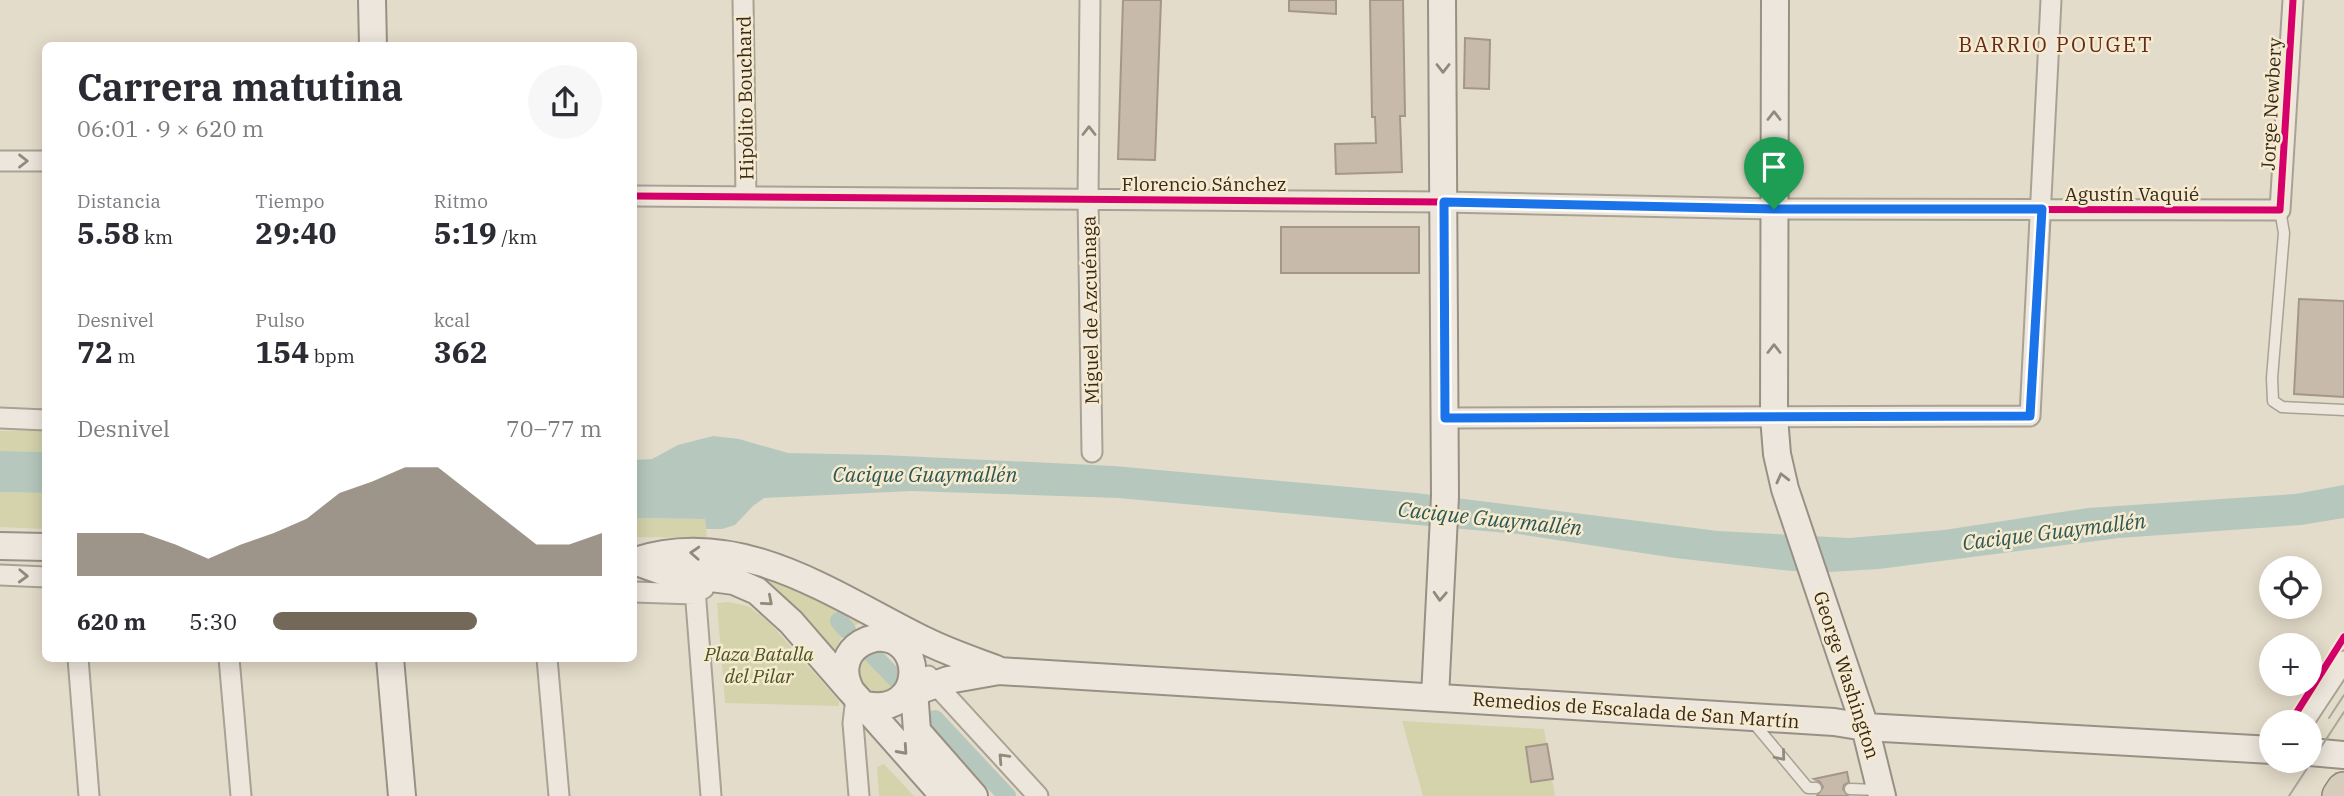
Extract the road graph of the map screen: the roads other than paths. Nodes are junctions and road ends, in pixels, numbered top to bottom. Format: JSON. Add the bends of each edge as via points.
{"nodes":[{"id":1,"x":372,"y":0,"type":"edge"},
{"id":2,"x":743,"y":0,"type":"edge"},
{"id":3,"x":1090,"y":0,"type":"edge"},
{"id":4,"x":1442,"y":0,"type":"edge"},
{"id":5,"x":1774,"y":0,"type":"edge"},
{"id":6,"x":2051,"y":0,"type":"edge"},
{"id":7,"x":2293,"y":0,"type":"edge"},
{"id":8,"x":373,"y":42,"type":"edge"},
{"id":9,"x":0,"y":160,"type":"edge"},
{"id":10,"x":42,"y":161,"type":"edge"},
{"id":11,"x":637,"y":196,"type":"edge"},
{"id":12,"x":746,"y":197,"type":"junction"},
{"id":13,"x":1088,"y":199,"type":"junction"},
{"id":14,"x":1444,"y":202,"type":"junction"},
{"id":15,"x":1774,"y":209,"type":"junction"},
{"id":16,"x":2042,"y":209,"type":"junction"},
{"id":17,"x":2280,"y":210,"type":"junction"},
{"id":18,"x":2344,"y":410,"type":"edge"},
{"id":19,"x":1774,"y":417,"type":"junction"},
{"id":20,"x":0,"y":418,"type":"edge"},
{"id":21,"x":1445,"y":418,"type":"junction"},
{"id":22,"x":42,"y":420,"type":"edge"},
{"id":23,"x":1092,"y":452,"type":"dead end"},
{"id":24,"x":0,"y":546,"type":"edge"},
{"id":25,"x":42,"y":547,"type":"edge"},
{"id":26,"x":637,"y":560,"type":"edge"},
{"id":27,"x":637,"y":562,"type":"edge"},
{"id":28,"x":0,"y":575,"type":"edge"},
{"id":29,"x":42,"y":576,"type":"edge"},
{"id":30,"x":694,"y":584,"type":"junction"},
{"id":31,"x":832,"y":591,"type":"junction"},
{"id":32,"x":637,"y":592,"type":"edge"},
{"id":33,"x":2344,"y":661,"type":"edge"},
{"id":34,"x":78,"y":662,"type":"edge"},
{"id":35,"x":229,"y":662,"type":"edge"},
{"id":36,"x":390,"y":662,"type":"edge"},
{"id":37,"x":547,"y":662,"type":"edge"},
{"id":38,"x":911,"y":666,"type":"junction"},
{"id":39,"x":999,"y":671,"type":"junction"},
{"id":40,"x":967,"y":676,"type":"junction"},
{"id":41,"x":1435,"y":697,"type":"junction"},
{"id":42,"x":856,"y":698,"type":"junction"},
{"id":43,"x":2312,"y":710,"type":"edge"},
{"id":44,"x":1749,"y":718,"type":"junction"},
{"id":45,"x":967,"y":720,"type":"junction"},
{"id":46,"x":1864,"y":727,"type":"junction"},
{"id":47,"x":2259,"y":749,"type":"edge"},
{"id":48,"x":2322,"y":753,"type":"edge"},
{"id":49,"x":2344,"y":755,"type":"edge"},
{"id":50,"x":1850,"y":789,"type":"dead end"},
{"id":51,"x":2344,"y":790,"type":"edge"},
{"id":52,"x":1811,"y":791,"type":"edge"},
{"id":53,"x":1882,"y":793,"type":"edge"},
{"id":54,"x":89,"y":796,"type":"edge"},
{"id":55,"x":241,"y":796,"type":"edge"},
{"id":56,"x":402,"y":796,"type":"edge"},
{"id":57,"x":559,"y":796,"type":"edge"},
{"id":58,"x":711,"y":796,"type":"edge"},
{"id":59,"x":859,"y":796,"type":"edge"},
{"id":60,"x":944,"y":796,"type":"edge"},
{"id":61,"x":974,"y":796,"type":"edge"},
{"id":62,"x":1038,"y":796,"type":"edge"},
{"id":63,"x":2340,"y":796,"type":"edge"}],
"edges":[{"from":1,"to":8,"type":"main road"},
{"from":2,"to":12,"type":"street","name":"Hipólito Bouchard"},
{"from":13,"to":3,"type":"street","name":"Miguel de Azcuénaga","one_way":true},
{"from":4,"to":14,"type":"main road","one_way":true},
{"from":15,"to":5,"type":"main road","name":"George Washington","one_way":true},
{"from":6,"to":16,"type":"street"},
{"from":7,"to":17,"type":"street","name":"Jorge Newbery"},
{"from":9,"to":10,"type":"street","one_way":true},
{"from":11,"to":12,"type":"street","name":"Florencio Sánchez"},
{"from":12,"to":13,"type":"street","name":"Florencio Sánchez"},
{"from":13,"to":14,"type":"street","name":"Florencio Sánchez"},
{"from":13,"to":23,"type":"street","name":"Miguel de Azcuénaga"},
{"from":14,"to":15,"type":"street","name":"Florencio Sánchez"},
{"from":14,"to":21,"type":"main road"},
{"from":15,"to":16,"type":"street","name":"Agustín Vaquié"},
{"from":19,"to":15,"type":"main road","name":"George Washington","one_way":true},
{"from":16,"to":17,"type":"street","name":"Agustín Vaquié"},
{"from":16,"to":19,"type":"street","via":[[2030,416]]},
{"from":17,"to":18,"type":"lane","via":[[2284,233],[2273,401],[2282,407]]},
{"from":19,"to":21,"type":"street"},
{"from":46,"to":19,"type":"main road","name":"George Washington","one_way":true,"via":[[1780,472]]},
{"from":20,"to":22,"type":"street"},
{"from":21,"to":41,"type":"main road","one_way":true},
{"from":24,"to":25,"type":"main road"},
{"from":31,"to":26,"type":"main road","name":"Remedios de Escalada de San Martín","one_way":true,"via":[[748,558],[672,551]]},
{"from":27,"to":30,"type":"main road"},
{"from":28,"to":29,"type":"street","one_way":true},
{"from":30,"to":32,"type":"street"},
{"from":30,"to":42,"type":"main road","one_way":true,"via":[[721,579],[764,596]]},
{"from":30,"to":58,"type":"street"},
{"from":31,"to":38,"type":"main road","name":"Remedios de Escalada de San Martín"},
{"from":31,"to":38,"type":"main road","via":[[873,621]]},
{"from":33,"to":43,"type":"street"},
{"from":34,"to":54,"type":"street"},
{"from":35,"to":55,"type":"street"},
{"from":36,"to":56,"type":"main road"},
{"from":37,"to":57,"type":"street"},
{"from":38,"to":39,"type":"main road","name":"Remedios de Escalada de San Martín"},
{"from":38,"to":40,"type":"main road","name":"Remedios de Escalada de San Martín"},
{"from":38,"to":42,"type":"main road","via":[[889,706]]},
{"from":38,"to":42,"type":"main road","via":[[872,639],[854,649],[844,673]]},
{"from":38,"to":45,"type":"street"},
{"from":38,"to":61,"type":"main road","via":[[917,732]]},
{"from":39,"to":40,"type":"main road","name":"Remedios de Escalada de San Martín"},
{"from":39,"to":41,"type":"main road","name":"Remedios de Escalada de San Martín"},
{"from":40,"to":45,"type":"street","via":[[957,694]]},
{"from":41,"to":44,"type":"main road","name":"Remedios de Escalada de San Martín"},
{"from":42,"to":59,"type":"street","via":[[853,723]]},
{"from":42,"to":60,"type":"main road","one_way":true},
{"from":44,"to":46,"type":"main road","name":"Remedios de Escalada de San Martín"},
{"from":44,"to":52,"type":"lane","one_way":true},
{"from":62,"to":45,"type":"street","one_way":true},
{"from":46,"to":47,"type":"main road","name":"Remedios de Escalada de San Martín"},
{"from":46,"to":53,"type":"main road","name":"George Washington"},
{"from":48,"to":49,"type":"main road"},
{"from":50,"to":53,"type":"lane"},
{"from":51,"to":63,"type":"highway"}]}
